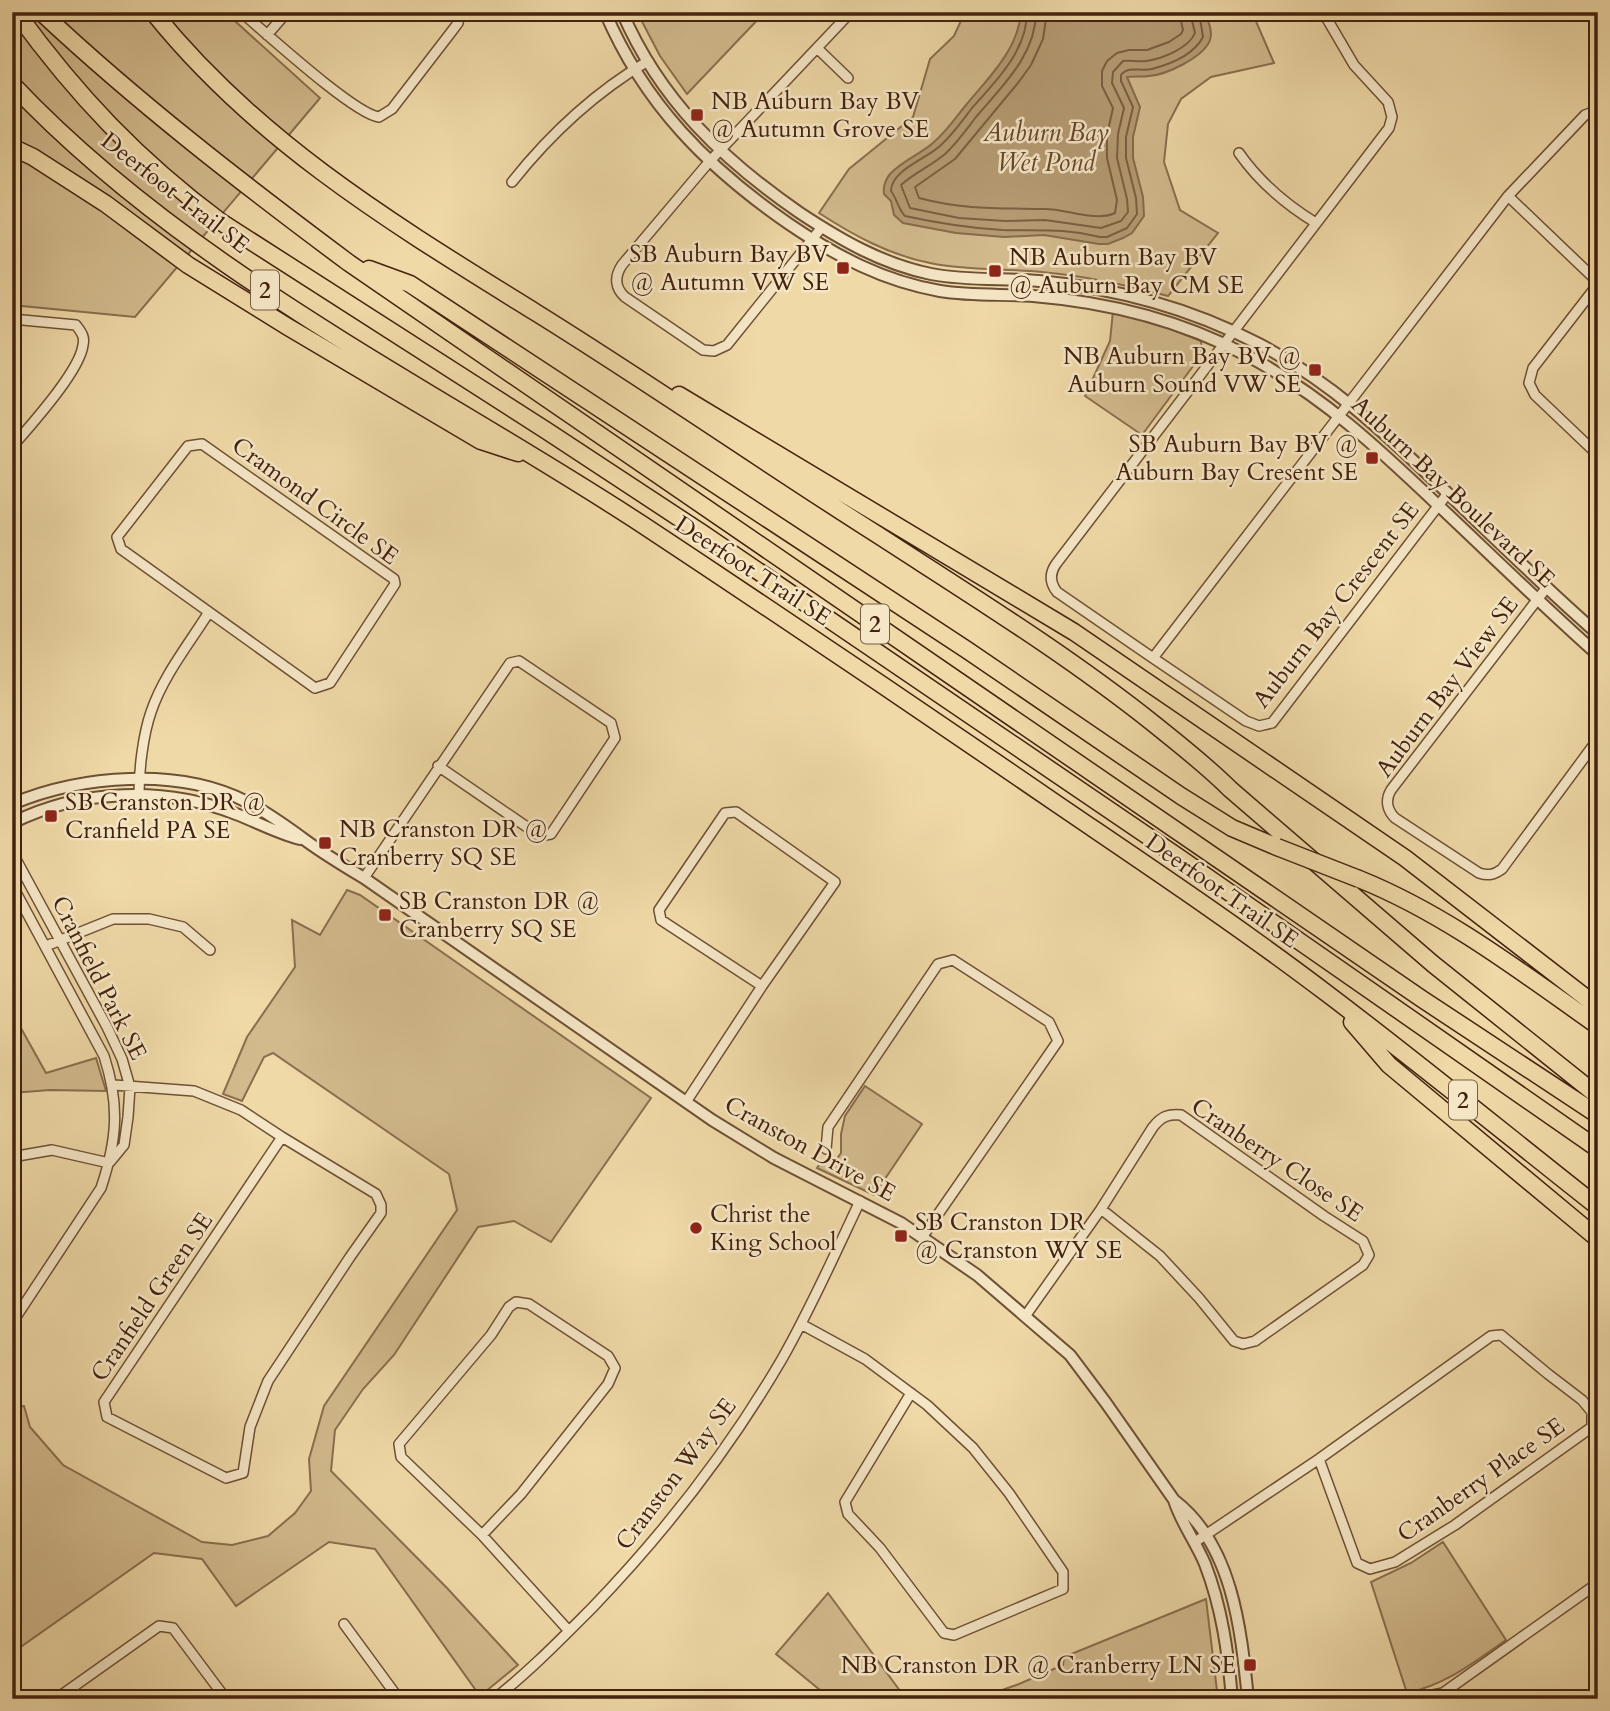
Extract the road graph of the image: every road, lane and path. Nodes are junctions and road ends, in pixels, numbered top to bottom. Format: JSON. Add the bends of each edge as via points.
{"nodes":[{"id":1,"x":16,"y":12,"type":"edge"},
{"id":2,"x":41,"y":12,"type":"edge"},
{"id":3,"x":153,"y":12,"type":"edge"},
{"id":4,"x":241,"y":12,"type":"edge"},
{"id":5,"x":287,"y":12,"type":"edge"},
{"id":6,"x":460,"y":12,"type":"edge"},
{"id":7,"x":605,"y":12,"type":"edge"},
{"id":8,"x":622,"y":12,"type":"edge"},
{"id":9,"x":851,"y":12,"type":"edge"},
{"id":10,"x":1323,"y":12,"type":"edge"},
{"id":11,"x":267,"y":35,"type":"junction"},
{"id":12,"x":817,"y":48,"type":"junction"},
{"id":13,"x":648,"y":61,"type":"junction"},
{"id":14,"x":634,"y":69,"type":"junction"},
{"id":15,"x":848,"y":78,"type":"dead end"},
{"id":16,"x":12,"y":84,"type":"edge"},
{"id":17,"x":1598,"y":110,"type":"edge"},
{"id":18,"x":12,"y":147,"type":"edge"},
{"id":19,"x":719,"y":150,"type":"junction"},
{"id":20,"x":1239,"y":153,"type":"dead end"},
{"id":21,"x":709,"y":162,"type":"junction"},
{"id":22,"x":512,"y":182,"type":"dead end"},
{"id":23,"x":1507,"y":196,"type":"junction"},
{"id":24,"x":1316,"y":223,"type":"junction"},
{"id":25,"x":822,"y":227,"type":"junction"},
{"id":26,"x":812,"y":239,"type":"junction"},
{"id":27,"x":349,"y":263,"type":"junction"},
{"id":28,"x":1598,"y":283,"type":"edge"},
{"id":29,"x":12,"y":319,"type":"edge"},
{"id":30,"x":1233,"y":331,"type":"junction"},
{"id":31,"x":1224,"y":344,"type":"junction"},
{"id":32,"x":587,"y":347,"type":"junction"},
{"id":33,"x":1349,"y":402,"type":"junction"},
{"id":34,"x":1339,"y":414,"type":"junction"},
{"id":35,"x":12,"y":447,"type":"edge"},
{"id":36,"x":1598,"y":455,"type":"edge"},
{"id":37,"x":543,"y":460,"type":"junction"},
{"id":38,"x":1448,"y":494,"type":"junction"},
{"id":39,"x":1439,"y":506,"type":"junction"},
{"id":40,"x":1547,"y":587,"type":"junction"},
{"id":41,"x":1537,"y":599,"type":"junction"},
{"id":42,"x":209,"y":612,"type":"junction"},
{"id":43,"x":1598,"y":634,"type":"edge"},
{"id":44,"x":1598,"y":655,"type":"edge"},
{"id":45,"x":1153,"y":658,"type":"junction"},
{"id":46,"x":1598,"y":739,"type":"edge"},
{"id":47,"x":438,"y":766,"type":"junction"},
{"id":48,"x":139,"y":778,"type":"junction"},
{"id":49,"x":139,"y":794,"type":"junction"},
{"id":50,"x":12,"y":804,"type":"edge"},
{"id":51,"x":12,"y":823,"type":"edge"},
{"id":52,"x":306,"y":841,"type":"junction"},
{"id":53,"x":12,"y":852,"type":"edge"},
{"id":54,"x":364,"y":878,"type":"junction"},
{"id":55,"x":12,"y":885,"type":"edge"},
{"id":56,"x":60,"y":940,"type":"junction"},
{"id":57,"x":47,"y":946,"type":"junction"},
{"id":58,"x":210,"y":950,"type":"dead end"},
{"id":59,"x":762,"y":986,"type":"junction"},
{"id":60,"x":1328,"y":994,"type":"junction"},
{"id":61,"x":1598,"y":1007,"type":"edge"},
{"id":62,"x":1598,"y":1026,"type":"edge"},
{"id":63,"x":114,"y":1086,"type":"junction"},
{"id":64,"x":130,"y":1087,"type":"junction"},
{"id":65,"x":1598,"y":1096,"type":"edge"},
{"id":66,"x":686,"y":1102,"type":"junction"},
{"id":67,"x":1598,"y":1115,"type":"edge"},
{"id":68,"x":282,"y":1138,"type":"junction"},
{"id":69,"x":825,"y":1149,"type":"dead end"},
{"id":70,"x":1598,"y":1149,"type":"edge"},
{"id":71,"x":12,"y":1157,"type":"edge"},
{"id":72,"x":109,"y":1163,"type":"junction"},
{"id":73,"x":860,"y":1201,"type":"junction"},
{"id":74,"x":1598,"y":1207,"type":"edge"},
{"id":75,"x":1101,"y":1209,"type":"junction"},
{"id":76,"x":923,"y":1236,"type":"junction"},
{"id":77,"x":1598,"y":1239,"type":"edge"},
{"id":78,"x":1026,"y":1315,"type":"junction"},
{"id":79,"x":12,"y":1323,"type":"edge"},
{"id":80,"x":801,"y":1324,"type":"junction"},
{"id":81,"x":911,"y":1393,"type":"junction"},
{"id":82,"x":1320,"y":1459,"type":"junction"},
{"id":83,"x":1174,"y":1500,"type":"junction"},
{"id":84,"x":482,"y":1535,"type":"junction"},
{"id":85,"x":1206,"y":1535,"type":"junction"},
{"id":86,"x":1195,"y":1542,"type":"junction"},
{"id":87,"x":1598,"y":1583,"type":"edge"},
{"id":88,"x":344,"y":1624,"type":"dead end"},
{"id":89,"x":569,"y":1631,"type":"junction"},
{"id":90,"x":1445,"y":1696,"type":"edge"},
{"id":91,"x":501,"y":1697,"type":"edge"},
{"id":92,"x":56,"y":1699,"type":"edge"},
{"id":93,"x":226,"y":1699,"type":"edge"},
{"id":94,"x":399,"y":1699,"type":"edge"},
{"id":95,"x":1232,"y":1699,"type":"edge"},
{"id":96,"x":1248,"y":1699,"type":"edge"},
{"id":97,"x":1413,"y":1699,"type":"edge"}],
"edges":[{"from":1,"to":70,"type":"highway","via":[[75,88],[128,145],[221,222],[702,533]]},
{"from":2,"to":27,"type":"highway","name":"Deerfoot Trail SE","number":"2","via":[[162,119]]},
{"from":3,"to":32,"type":"highway","via":[[232,99],[289,148],[428,246]]},
{"from":4,"to":11,"type":"street"},
{"from":5,"to":11,"type":"street"},
{"from":6,"to":11,"type":"street","via":[[453,31],[392,109],[379,117],[365,113]]},
{"from":7,"to":14,"type":"street","name":"Auburn Bay Boulevard SE"},
{"from":8,"to":13,"type":"street","name":"Auburn Bay Boulevard SE"},
{"from":9,"to":12,"type":"street"},
{"from":10,"to":24,"type":"street","via":[[1354,65],[1388,102],[1392,117],[1384,135]]},
{"from":12,"to":15,"type":"street"},
{"from":12,"to":19,"type":"street"},
{"from":13,"to":14,"type":"street"},
{"from":13,"to":19,"type":"street","name":"Auburn Bay Boulevard SE","via":[[679,106]]},
{"from":14,"to":21,"type":"street","name":"Auburn Bay Boulevard SE","via":[[663,111]]},
{"from":14,"to":22,"type":"street","via":[[566,121]]},
{"from":16,"to":37,"type":"highway","name":"Deerfoot Trail SE","number":"2","via":[[106,172],[231,268]]},
{"from":17,"to":23,"type":"street","via":[[1585,116]]},
{"from":18,"to":37,"type":"highway","via":[[106,204],[188,265],[481,441]]},
{"from":19,"to":21,"type":"street"},
{"from":19,"to":25,"type":"street","name":"Auburn Bay Boulevard SE"},
{"from":20,"to":24,"type":"street","via":[[1277,196]]},
{"from":21,"to":26,"type":"street","name":"Auburn Bay Boulevard SE"},
{"from":21,"to":26,"type":"street","via":[[619,271],[622,295],[703,350],[718,351]]},
{"from":23,"to":28,"type":"street"},
{"from":23,"to":33,"type":"street"},
{"from":24,"to":30,"type":"street"},
{"from":25,"to":26,"type":"street"},
{"from":25,"to":30,"type":"street","name":"Auburn Bay Boulevard SE","via":[[872,255],[928,274],[1043,281],[1111,291]]},
{"from":26,"to":31,"type":"street","name":"Auburn Bay Boulevard SE","via":[[854,264],[915,286],[957,294],[1038,297],[1112,307]]},
{"from":27,"to":62,"type":"highway","bridge":true,"via":[[410,284],[1232,828],[1406,900]]},
{"from":27,"to":67,"type":"highway","name":"Deerfoot Trail SE","number":"2"},
{"from":28,"to":36,"type":"street","via":[[1533,368],[1529,383],[1535,395]]},
{"from":29,"to":35,"type":"street","via":[[76,325],[84,335],[83,348],[66,378]]},
{"from":30,"to":31,"type":"street"},
{"from":30,"to":33,"type":"street","name":"Auburn Bay Boulevard SE","via":[[1303,369]]},
{"from":31,"to":34,"type":"street","name":"Auburn Bay Boulevard SE","via":[[1281,374]]},
{"from":31,"to":45,"type":"street","via":[[1051,575],[1057,592]]},
{"from":32,"to":61,"type":"highway","via":[[604,350],[1074,632],[1405,858]]},
{"from":32,"to":65,"type":"highway","via":[[1050,646],[1211,771],[1422,955]]},
{"from":33,"to":34,"type":"street"},
{"from":33,"to":38,"type":"street","name":"Auburn Bay Boulevard SE"},
{"from":34,"to":39,"type":"street","name":"Auburn Bay Boulevard SE"},
{"from":34,"to":45,"type":"street"},
{"from":37,"to":60,"type":"highway","name":"Deerfoot Trail SE","number":"2","via":[[874,678]]},
{"from":38,"to":39,"type":"street","name":"Auburn Bay Crescent SE"},
{"from":38,"to":40,"type":"street","name":"Auburn Bay Boulevard SE"},
{"from":39,"to":41,"type":"street","name":"Auburn Bay Boulevard SE"},
{"from":39,"to":45,"type":"street","name":"Auburn Bay Crescent SE","via":[[1272,723],[1259,726],[1246,721]]},
{"from":40,"to":41,"type":"street","name":"Auburn Bay View SE"},
{"from":40,"to":43,"type":"street","name":"Auburn Bay Boulevard SE"},
{"from":41,"to":44,"type":"street","name":"Auburn Bay Boulevard SE"},
{"from":41,"to":46,"type":"street","name":"Auburn Bay View SE","via":[[1391,790],[1389,811],[1479,873],[1495,874]]},
{"from":42,"to":42,"type":"street","name":"Cramond Circle SE","via":[[315,688],[330,683],[395,584],[202,444],[188,446],[117,537],[121,549]]},
{"from":42,"to":48,"type":"street","via":[[165,679],[150,713]]},
{"from":47,"to":47,"type":"street","via":[[540,836],[551,834],[615,738],[611,723],[519,661],[510,663]]},
{"from":47,"to":54,"type":"street"},
{"from":48,"to":49,"type":"street"},
{"from":48,"to":50,"type":"street","name":"Cranston Drive SE","via":[[92,781]]},
{"from":48,"to":52,"type":"street","name":"Cranston Drive SE","via":[[215,790],[244,800]]},
{"from":49,"to":51,"type":"street","name":"Cranston Drive SE","via":[[66,803]]},
{"from":49,"to":52,"type":"street","name":"Cranston Drive SE","via":[[206,804]]},
{"from":52,"to":54,"type":"street","name":"Cranston Drive SE"},
{"from":53,"to":56,"type":"street","name":"Cranfield Park SE"},
{"from":54,"to":66,"type":"street","name":"Cranston Drive SE"},
{"from":55,"to":57,"type":"street","name":"Cranfield Park SE"},
{"from":56,"to":57,"type":"street"},
{"from":56,"to":58,"type":"street","via":[[113,919],[149,919],[183,927]]},
{"from":56,"to":64,"type":"street","name":"Cranfield Park SE","via":[[122,1059]]},
{"from":57,"to":63,"type":"street","name":"Cranfield Park SE","via":[[104,1056]]},
{"from":59,"to":59,"type":"street","via":[[661,920],[659,910],[725,813],[736,812],[835,882]]},
{"from":59,"to":66,"type":"street"},
{"from":60,"to":74,"type":"highway","name":"Deerfoot Trail SE","number":"2"},
{"from":60,"to":77,"type":"highway","via":[[1389,1065]]},
{"from":63,"to":64,"type":"street","name":"Cranfield Green SE"},
{"from":63,"to":72,"type":"street","name":"Cranfield Park SE"},
{"from":64,"to":68,"type":"street","name":"Cranfield Green SE","via":[[194,1091],[241,1110]]},
{"from":64,"to":72,"type":"street","name":"Cranfield Park SE","via":[[124,1145]]},
{"from":66,"to":73,"type":"street","name":"Cranston Drive SE","via":[[774,1158]]},
{"from":68,"to":68,"type":"street","name":"Cranfield Green SE","via":[[376,1194],[381,1213],[268,1381],[250,1427],[243,1473],[226,1478],[107,1417],[104,1402]]},
{"from":69,"to":76,"type":"street","via":[[828,1126],[938,964],[953,960],[1049,1022],[1058,1041]]},
{"from":71,"to":72,"type":"street","via":[[52,1150]]},
{"from":72,"to":79,"type":"street","name":"Cranfield Park SE","via":[[101,1188]]},
{"from":73,"to":76,"type":"street","name":"Cranston Drive SE"},
{"from":73,"to":80,"type":"street","name":"Cranston Way SE"},
{"from":75,"to":75,"type":"street","name":"Cranberry Close SE","via":[[1159,1119],[1181,1115],[1363,1241],[1369,1255],[1363,1265],[1255,1341],[1243,1344],[1234,1341],[1160,1256]]},
{"from":75,"to":78,"type":"street","name":"Cranberry Close SE"},
{"from":76,"to":78,"type":"street","name":"Cranston Drive SE"},
{"from":78,"to":83,"type":"street","name":"Cranston Drive SE","via":[[1070,1355]]},
{"from":80,"to":81,"type":"street","via":[[865,1359]]},
{"from":80,"to":89,"type":"street","name":"Cranston Way SE","via":[[717,1461],[663,1531]]},
{"from":81,"to":81,"type":"street","via":[[973,1448],[1009,1493],[1063,1572],[1063,1589],[954,1635],[944,1633],[880,1548],[848,1514],[845,1502]]},
{"from":82,"to":82,"type":"street","name":"Cranberry Place SE","via":[[1491,1336],[1501,1335],[1592,1412],[1592,1427],[1455,1525],[1395,1562],[1370,1569],[1357,1563]]},
{"from":82,"to":85,"type":"street","name":"Cranberry Place SE"},
{"from":83,"to":85,"type":"street","name":"Cranston Drive SE","via":[[1190,1512]]},
{"from":83,"to":86,"type":"street","name":"Cranston Drive SE"},
{"from":84,"to":84,"type":"street","via":[[401,1457],[399,1444],[509,1307],[516,1302],[530,1304],[608,1356],[615,1368],[608,1384],[529,1484]]},
{"from":84,"to":89,"type":"street"},
{"from":85,"to":86,"type":"street","name":"Cranberry Place SE"},
{"from":85,"to":96,"type":"street","name":"Cranston Drive SE","via":[[1230,1591],[1243,1646]]},
{"from":86,"to":95,"type":"street","name":"Cranston Drive SE","via":[[1223,1619]]},
{"from":87,"to":90,"type":"street"},
{"from":88,"to":94,"type":"street"},
{"from":89,"to":91,"type":"street","name":"Cranston Way SE"},
{"from":90,"to":97,"type":"street"},
{"from":92,"to":93,"type":"street","via":[[159,1626],[173,1628]]}]}
